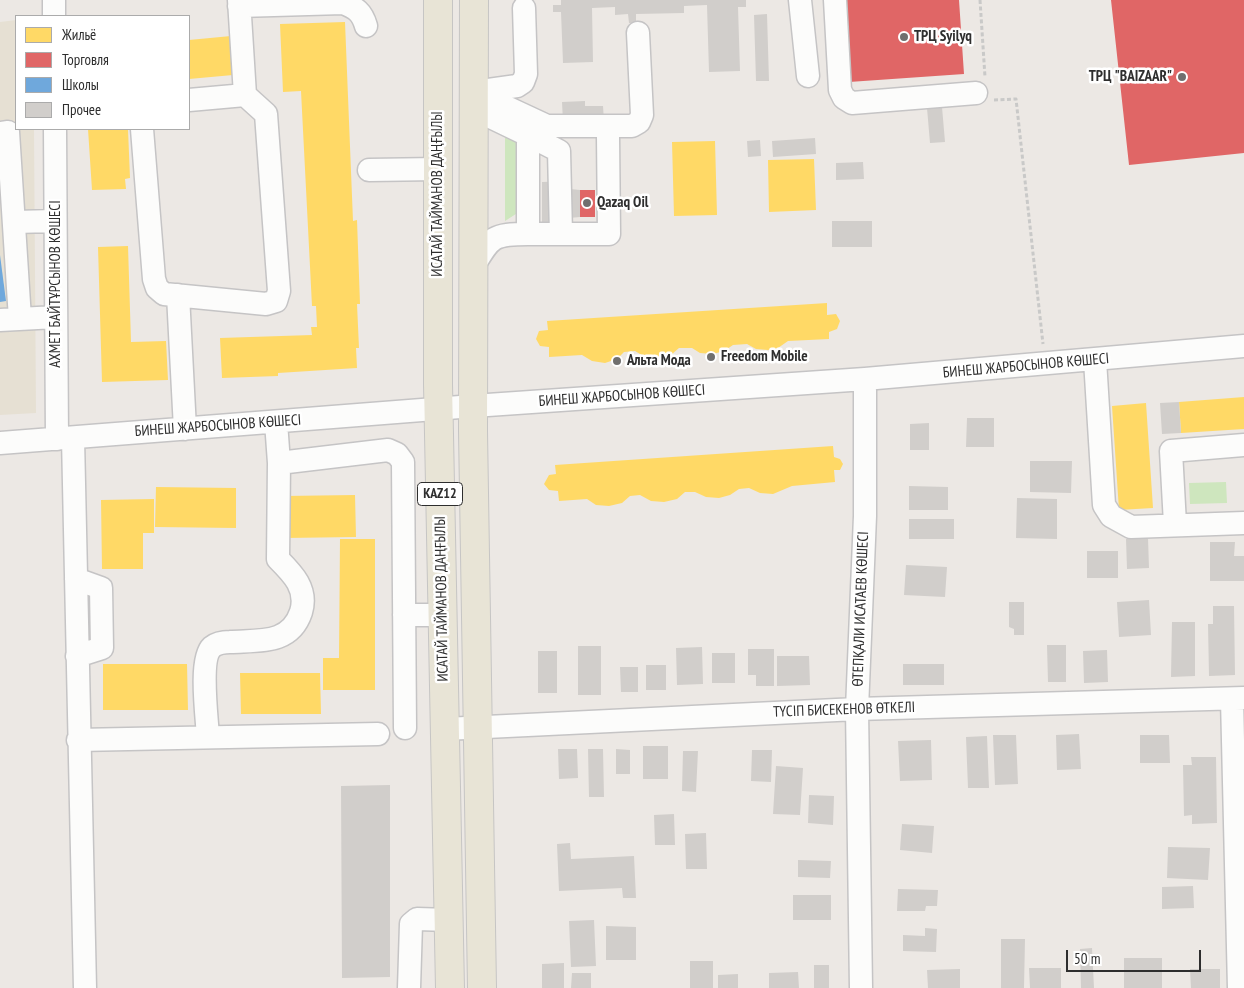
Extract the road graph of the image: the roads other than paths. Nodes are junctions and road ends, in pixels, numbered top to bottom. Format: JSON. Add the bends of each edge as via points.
{"nodes":[{"id":1,"x":54,"y":0,"type":"edge"},
{"id":2,"x":438,"y":0,"type":"edge"},
{"id":3,"x":474,"y":0,"type":"edge"},
{"id":4,"x":800,"y":0,"type":"edge"},
{"id":5,"x":835,"y":0,"type":"edge"},
{"id":6,"x":239,"y":3,"type":"edge"},
{"id":7,"x":524,"y":8,"type":"dead end"},
{"id":8,"x":54,"y":15,"type":"edge"},
{"id":9,"x":366,"y":26,"type":"dead end"},
{"id":10,"x":638,"y":32,"type":"dead end"},
{"id":11,"x":808,"y":76,"type":"dead end"},
{"id":12,"x":983,"y":93,"type":"road end"},
{"id":13,"x":245,"y":95,"type":"junction"},
{"id":14,"x":190,"y":100,"type":"edge"},
{"id":15,"x":474,"y":100,"type":"junction"},
{"id":16,"x":54,"y":130,"type":"edge"},
{"id":17,"x":142,"y":130,"type":"edge"},
{"id":18,"x":0,"y":132,"type":"edge"},
{"id":19,"x":528,"y":135,"type":"junction"},
{"id":20,"x":608,"y":136,"type":"dead end"},
{"id":21,"x":369,"y":170,"type":"dead end"},
{"id":22,"x":438,"y":170,"type":"junction"},
{"id":23,"x":55,"y":221,"type":"junction"},
{"id":24,"x":14,"y":222,"type":"junction"},
{"id":25,"x":528,"y":234,"type":"junction"},
{"id":26,"x":561,"y":234,"type":"junction"},
{"id":27,"x":473,"y":268,"type":"junction"},
{"id":28,"x":178,"y":295,"type":"junction"},
{"id":29,"x":56,"y":317,"type":"junction"},
{"id":30,"x":10,"y":319,"type":"edge"},
{"id":31,"x":1244,"y":346,"type":"edge"},
{"id":32,"x":1095,"y":360,"type":"junction"},
{"id":33,"x":865,"y":379,"type":"junction"},
{"id":34,"x":473,"y":406,"type":"junction"},
{"id":35,"x":439,"y":409,"type":"junction"},
{"id":36,"x":276,"y":422,"type":"junction"},
{"id":37,"x":185,"y":429,"type":"junction"},
{"id":38,"x":65,"y":438,"type":"junction"},
{"id":39,"x":0,"y":443,"type":"edge"},
{"id":40,"x":1244,"y":445,"type":"edge"},
{"id":41,"x":278,"y":463,"type":"junction"},
{"id":42,"x":1244,"y":523,"type":"edge"},
{"id":43,"x":1175,"y":524,"type":"junction"},
{"id":44,"x":404,"y":615,"type":"junction"},
{"id":45,"x":442,"y":615,"type":"junction"},
{"id":46,"x":1238,"y":698,"type":"edge"},
{"id":47,"x":857,"y":709,"type":"junction"},
{"id":48,"x":479,"y":727,"type":"junction"},
{"id":49,"x":404,"y":728,"type":"dead end"},
{"id":50,"x":445,"y":729,"type":"junction"},
{"id":51,"x":378,"y":734,"type":"dead end"},
{"id":52,"x":208,"y":737,"type":"junction"},
{"id":53,"x":78,"y":740,"type":"junction"},
{"id":54,"x":1240,"y":877,"type":"edge"},
{"id":55,"x":449,"y":920,"type":"junction"},
{"id":56,"x":85,"y":988,"type":"edge"},
{"id":57,"x":409,"y":988,"type":"edge"},
{"id":58,"x":450,"y":988,"type":"edge"},
{"id":59,"x":482,"y":988,"type":"edge"},
{"id":60,"x":861,"y":988,"type":"edge"},
{"id":61,"x":1239,"y":988,"type":"edge"}],
"edges":[{"from":1,"to":8,"type":"street"},
{"from":2,"to":22,"type":"main road","name":"ИСАТАЙ ТАЙМАНОВ ДАҢҒЫЛЫ","number":"KAZ12"},
{"from":3,"to":15,"type":"main road","number":"KAZ12"},
{"from":4,"to":11,"type":"street"},
{"from":5,"to":12,"type":"street","via":[[840,90],[844,98],[852,103]]},
{"from":6,"to":9,"type":"street","via":[[343,3],[355,7],[364,17]]},
{"from":6,"to":13,"type":"street"},
{"from":7,"to":15,"type":"street","via":[[526,74],[523,82]]},
{"from":10,"to":15,"type":"street","via":[[642,115],[632,126],[547,126]]},
{"from":13,"to":14,"type":"street"},
{"from":13,"to":28,"type":"street","via":[[266,114],[279,291],[276,301],[266,304]]},
{"from":15,"to":19,"type":"street"},
{"from":15,"to":27,"type":"main road","number":"KAZ12"},
{"from":16,"to":23,"type":"street","name":"АХМЕТ БАЙТҰРСЫНОВ КӨШЕСІ"},
{"from":17,"to":28,"type":"street","via":[[154,279],[164,294]]},
{"from":18,"to":24,"type":"street","via":[[8,132]]},
{"from":19,"to":25,"type":"street"},
{"from":19,"to":26,"type":"street","via":[[559,150]]},
{"from":20,"to":26,"type":"street","via":[[609,234]]},
{"from":21,"to":22,"type":"street"},
{"from":22,"to":35,"type":"main road","name":"ИСАТАЙ ТАЙМАНОВ ДАҢҒЫЛЫ","number":"KAZ12"},
{"from":23,"to":24,"type":"street"},
{"from":23,"to":29,"type":"street","name":"АХМЕТ БАЙТҰРСЫНОВ КӨШЕСІ"},
{"from":24,"to":30,"type":"street"},
{"from":25,"to":26,"type":"street"},
{"from":25,"to":27,"type":"street","via":[[504,234],[493,239]]},
{"from":27,"to":34,"type":"main road","number":"KAZ12"},
{"from":28,"to":37,"type":"street"},
{"from":29,"to":30,"type":"street"},
{"from":29,"to":38,"type":"street","name":"АХМЕТ БАЙТҰРСЫНОВ КӨШЕСІ"},
{"from":31,"to":32,"type":"street","name":"БИНЕШ ЖАРБОСЫНОВ КӨШЕСІ"},
{"from":32,"to":33,"type":"street","name":"БИНЕШ ЖАРБОСЫНОВ КӨШЕСІ"},
{"from":32,"to":43,"type":"street","via":[[1104,505],[1111,516],[1130,527]]},
{"from":33,"to":34,"type":"street","name":"БИНЕШ ЖАРБОСЫНОВ КӨШЕСІ"},
{"from":33,"to":47,"type":"street","name":"ӨТЕПҚАЛИ ИСАТАЕВ КӨШЕСІ","via":[[865,516]]},
{"from":34,"to":35,"type":"street","name":"БИНЕШ ЖАРБОСЫНОВ КӨШЕСІ"},
{"from":34,"to":48,"type":"main road","number":"KAZ12"},
{"from":35,"to":36,"type":"street","name":"БИНЕШ ЖАРБОСЫНОВ КӨШЕСІ"},
{"from":35,"to":45,"type":"main road","name":"ИСАТАЙ ТАЙМАНОВ ДАҢҒЫЛЫ","number":"KAZ12"},
{"from":36,"to":37,"type":"street","name":"БИНЕШ ЖАРБОСЫНОВ КӨШЕСІ"},
{"from":36,"to":41,"type":"street"},
{"from":37,"to":38,"type":"street","name":"БИНЕШ ЖАРБОСЫНОВ КӨШЕСІ"},
{"from":38,"to":39,"type":"street","name":"БИНЕШ ЖАРБОСЫНОВ КӨШЕСІ"},
{"from":38,"to":53,"type":"street","name":"АХМЕТ БАЙТҰРСЫНОВ КӨШЕСІ","via":[[76,579]]},
{"from":40,"to":43,"type":"street","via":[[1171,450]]},
{"from":41,"to":44,"type":"street","via":[[388,450],[397,454],[403,462]]},
{"from":41,"to":52,"type":"street","via":[[278,559],[300,583],[302,606],[297,624],[280,638],[221,643],[212,647],[205,661]]},
{"from":42,"to":43,"type":"street"},
{"from":44,"to":45,"type":"street"},
{"from":44,"to":49,"type":"street"},
{"from":45,"to":50,"type":"main road","name":"ИСАТАЙ ТАЙМАНОВ ДАҢҒЫЛЫ","number":"KAZ12"},
{"from":46,"to":47,"type":"street","name":"ТҮСІП БИСЕКЕНОВ ӨТКЕЛІ"},
{"from":46,"to":54,"type":"street"},
{"from":47,"to":48,"type":"street","name":"ТҮСІП БИСЕКЕНОВ ӨТКЕЛІ"},
{"from":47,"to":60,"type":"street","name":"ӨТЕПҚАЛИ ИСАТАЕВ КӨШЕСІ"},
{"from":48,"to":50,"type":"street","name":"ТҮСІП БИСЕКЕНОВ ӨТКЕЛІ"},
{"from":48,"to":59,"type":"main road","number":"KAZ12"},
{"from":50,"to":55,"type":"main road","name":"ИСАТАЙ ТАЙМАНОВ ДАҢҒЫЛЫ","number":"KAZ12"},
{"from":51,"to":52,"type":"street"},
{"from":52,"to":53,"type":"street"},
{"from":53,"to":56,"type":"street","name":"АХМЕТ БАЙТҰРСЫНОВ КӨШЕСІ"},
{"from":54,"to":61,"type":"street"},
{"from":55,"to":57,"type":"street","via":[[417,920],[411,924]]},
{"from":55,"to":58,"type":"main road","name":"ИСАТАЙ ТАЙМАНОВ ДАҢҒЫЛЫ","number":"KAZ12"}]}
